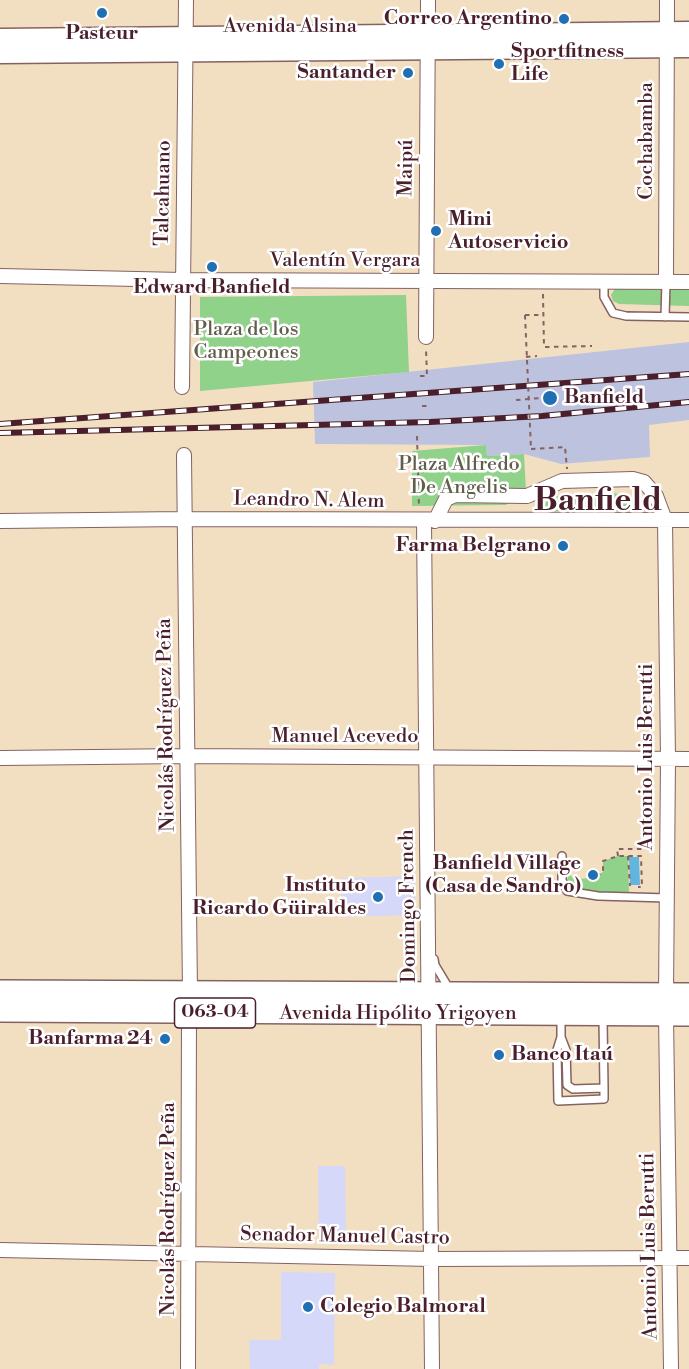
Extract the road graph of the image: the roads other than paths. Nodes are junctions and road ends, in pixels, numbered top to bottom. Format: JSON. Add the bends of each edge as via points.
{"nodes":[{"id":1,"x":186,"y":0,"type":"edge"},
{"id":2,"x":428,"y":0,"type":"edge"},
{"id":3,"x":667,"y":0,"type":"edge"},
{"id":4,"x":689,"y":31,"type":"edge"},
{"id":5,"x":0,"y":38,"type":"edge"},
{"id":6,"x":428,"y":40,"type":"junction"},
{"id":7,"x":667,"y":40,"type":"junction"},
{"id":8,"x":186,"y":43,"type":"junction"},
{"id":9,"x":689,"y":48,"type":"edge"},
{"id":10,"x":0,"y":54,"type":"edge"},
{"id":11,"x":0,"y":276,"type":"edge"},
{"id":12,"x":182,"y":280,"type":"junction"},
{"id":13,"x":425,"y":280,"type":"junction"},
{"id":14,"x":604,"y":281,"type":"junction"},
{"id":15,"x":666,"y":282,"type":"junction"},
{"id":16,"x":689,"y":282,"type":"edge"},
{"id":17,"x":665,"y":316,"type":"junction"},
{"id":18,"x":689,"y":317,"type":"edge"},
{"id":19,"x":426,"y":337,"type":"road end"},
{"id":20,"x":183,"y":387,"type":"dead end"},
{"id":21,"x":184,"y":455,"type":"dead end"},
{"id":22,"x":184,"y":519,"type":"junction"},
{"id":23,"x":665,"y":520,"type":"junction"},
{"id":24,"x":689,"y":520,"type":"edge"},
{"id":25,"x":0,"y":521,"type":"edge"},
{"id":26,"x":429,"y":521,"type":"junction"},
{"id":27,"x":187,"y":756,"type":"junction"},
{"id":28,"x":0,"y":758,"type":"edge"},
{"id":29,"x":426,"y":758,"type":"junction"},
{"id":30,"x":668,"y":759,"type":"junction"},
{"id":31,"x":689,"y":759,"type":"edge"},
{"id":32,"x":562,"y":856,"type":"dead end"},
{"id":33,"x":667,"y":897,"type":"junction"},
{"id":34,"x":433,"y":959,"type":"junction"},
{"id":35,"x":0,"y":991,"type":"edge"},
{"id":36,"x":464,"y":991,"type":"junction"},
{"id":37,"x":689,"y":994,"type":"edge"},
{"id":38,"x":189,"y":1003,"type":"junction"},
{"id":39,"x":429,"y":1004,"type":"junction"},
{"id":40,"x":666,"y":1004,"type":"junction"},
{"id":41,"x":0,"y":1011,"type":"edge"},
{"id":42,"x":561,"y":1015,"type":"junction"},
{"id":43,"x":603,"y":1015,"type":"junction"},
{"id":44,"x":689,"y":1015,"type":"edge"},
{"id":45,"x":561,"y":1037,"type":"junction"},
{"id":46,"x":604,"y":1088,"type":"junction"},
{"id":47,"x":0,"y":1250,"type":"edge"},
{"id":48,"x":189,"y":1255,"type":"junction"},
{"id":49,"x":432,"y":1258,"type":"junction"},
{"id":50,"x":670,"y":1258,"type":"junction"},
{"id":51,"x":689,"y":1258,"type":"edge"},
{"id":52,"x":188,"y":1369,"type":"edge"},
{"id":53,"x":432,"y":1369,"type":"edge"},
{"id":54,"x":671,"y":1369,"type":"edge"}],
"edges":[{"from":1,"to":8,"type":"street","name":"Talcahuano"},
{"from":2,"to":6,"type":"street","name":"Maipú"},
{"from":3,"to":7,"type":"street","name":"Cochabamba"},
{"from":4,"to":7,"type":"main road","name":"Avenida Alsina"},
{"from":5,"to":8,"type":"main road","name":"Avenida Alsina"},
{"from":6,"to":7,"type":"main road","name":"Avenida Alsina"},
{"from":6,"to":8,"type":"main road","name":"Avenida Alsina"},
{"from":6,"to":13,"type":"street","name":"Maipú"},
{"from":7,"to":9,"type":"main road","name":"Avenida Alsina"},
{"from":7,"to":15,"type":"street","name":"Cochabamba"},
{"from":8,"to":10,"type":"main road","name":"Avenida Alsina"},
{"from":8,"to":12,"type":"street","name":"Talcahuano"},
{"from":11,"to":12,"type":"street","name":"Valentín Vergara"},
{"from":12,"to":13,"type":"street","name":"Valentín Vergara"},
{"from":12,"to":20,"type":"street","name":"Talcahuano"},
{"from":13,"to":14,"type":"street","name":"Valentín Vergara"},
{"from":13,"to":19,"type":"street","name":"Maipú"},
{"from":14,"to":15,"type":"street","name":"Valentín Vergara"},
{"from":14,"to":17,"type":"lane","via":[[604,297],[614,313]]},
{"from":15,"to":16,"type":"street","name":"Valentín Vergara"},
{"from":15,"to":17,"type":"lane"},
{"from":17,"to":18,"type":"lane"},
{"from":21,"to":22,"type":"street","name":"Nicolás Rodríguez Peña"},
{"from":22,"to":25,"type":"street","name":"Leandro N. Alem"},
{"from":22,"to":26,"type":"street","name":"Leandro N. Alem"},
{"from":22,"to":27,"type":"street","name":"Nicolás Rodríguez Peña"},
{"from":23,"to":24,"type":"street","name":"Leandro N. Alem"},
{"from":23,"to":26,"type":"street","name":"Leandro N. Alem"},
{"from":23,"to":26,"type":"street","via":[[656,496],[644,482],[633,479],[569,480],[527,496],[455,495],[446,499]]},
{"from":23,"to":30,"type":"street","name":"Antonio Luis Berutti"},
{"from":26,"to":29,"type":"street","name":"Domingo French"},
{"from":27,"to":28,"type":"street","name":"Manuel Acevedo"},
{"from":27,"to":29,"type":"street","name":"Manuel Acevedo"},
{"from":27,"to":38,"type":"street","name":"Nicolás Rodríguez Peña"},
{"from":29,"to":30,"type":"street","name":"Manuel Acevedo"},
{"from":29,"to":34,"type":"street","name":"Domingo French"},
{"from":30,"to":31,"type":"street","name":"Manuel Acevedo"},
{"from":30,"to":33,"type":"street","name":"Antonio Luis Berutti"},
{"from":32,"to":33,"type":"lane","via":[[562,880],[567,891],[598,896]]},
{"from":33,"to":40,"type":"street","name":"Antonio Luis Berutti"},
{"from":34,"to":36,"type":"lane"},
{"from":34,"to":39,"type":"street","name":"Domingo French"},
{"from":35,"to":38,"type":"main road","name":"Avenida Hipólito Yrigoyen","number":"063-04"},
{"from":36,"to":39,"type":"main road","name":"Avenida Hipólito Yrigoyen","number":"063-04"},
{"from":36,"to":40,"type":"main road","name":"Avenida Hipólito Yrigoyen","number":"063-04"},
{"from":37,"to":40,"type":"main road","name":"Avenida Hipólito Yrigoyen","number":"063-04"},
{"from":38,"to":39,"type":"main road","name":"Avenida Hipólito Yrigoyen","number":"063-04"},
{"from":38,"to":41,"type":"main road","name":"Avenida Hipólito Yrigoyen","number":"063-04"},
{"from":38,"to":48,"type":"street","name":"Nicolás Rodríguez Peña"},
{"from":39,"to":42,"type":"main road","name":"Avenida Hipólito Yrigoyen","number":"063-04"},
{"from":39,"to":49,"type":"street","name":"Domingo French"},
{"from":40,"to":43,"type":"main road","name":"Avenida Hipólito Yrigoyen","number":"063-04"},
{"from":40,"to":44,"type":"main road","name":"Avenida Hipólito Yrigoyen","number":"063-04"},
{"from":40,"to":50,"type":"street","name":"Antonio Luis Berutti"},
{"from":42,"to":43,"type":"main road","name":"Avenida Hipólito Yrigoyen","number":"063-04"},
{"from":42,"to":45,"type":"lane"},
{"from":43,"to":46,"type":"lane"},
{"from":45,"to":46,"type":"lane","via":[[569,1088]]},
{"from":45,"to":46,"type":"lane","via":[[557,1050],[558,1101],[604,1099]]},
{"from":47,"to":48,"type":"street","name":"Senador Manuel Castro"},
{"from":48,"to":49,"type":"street","name":"Senador Manuel Castro"},
{"from":48,"to":52,"type":"street","name":"Nicolás Rodríguez Peña"},
{"from":49,"to":50,"type":"street","name":"Senador Manuel Castro"},
{"from":49,"to":53,"type":"street","name":"Domingo French"},
{"from":50,"to":51,"type":"street","name":"Senador Manuel Castro"},
{"from":50,"to":54,"type":"street","name":"Antonio Luis Berutti"}]}
